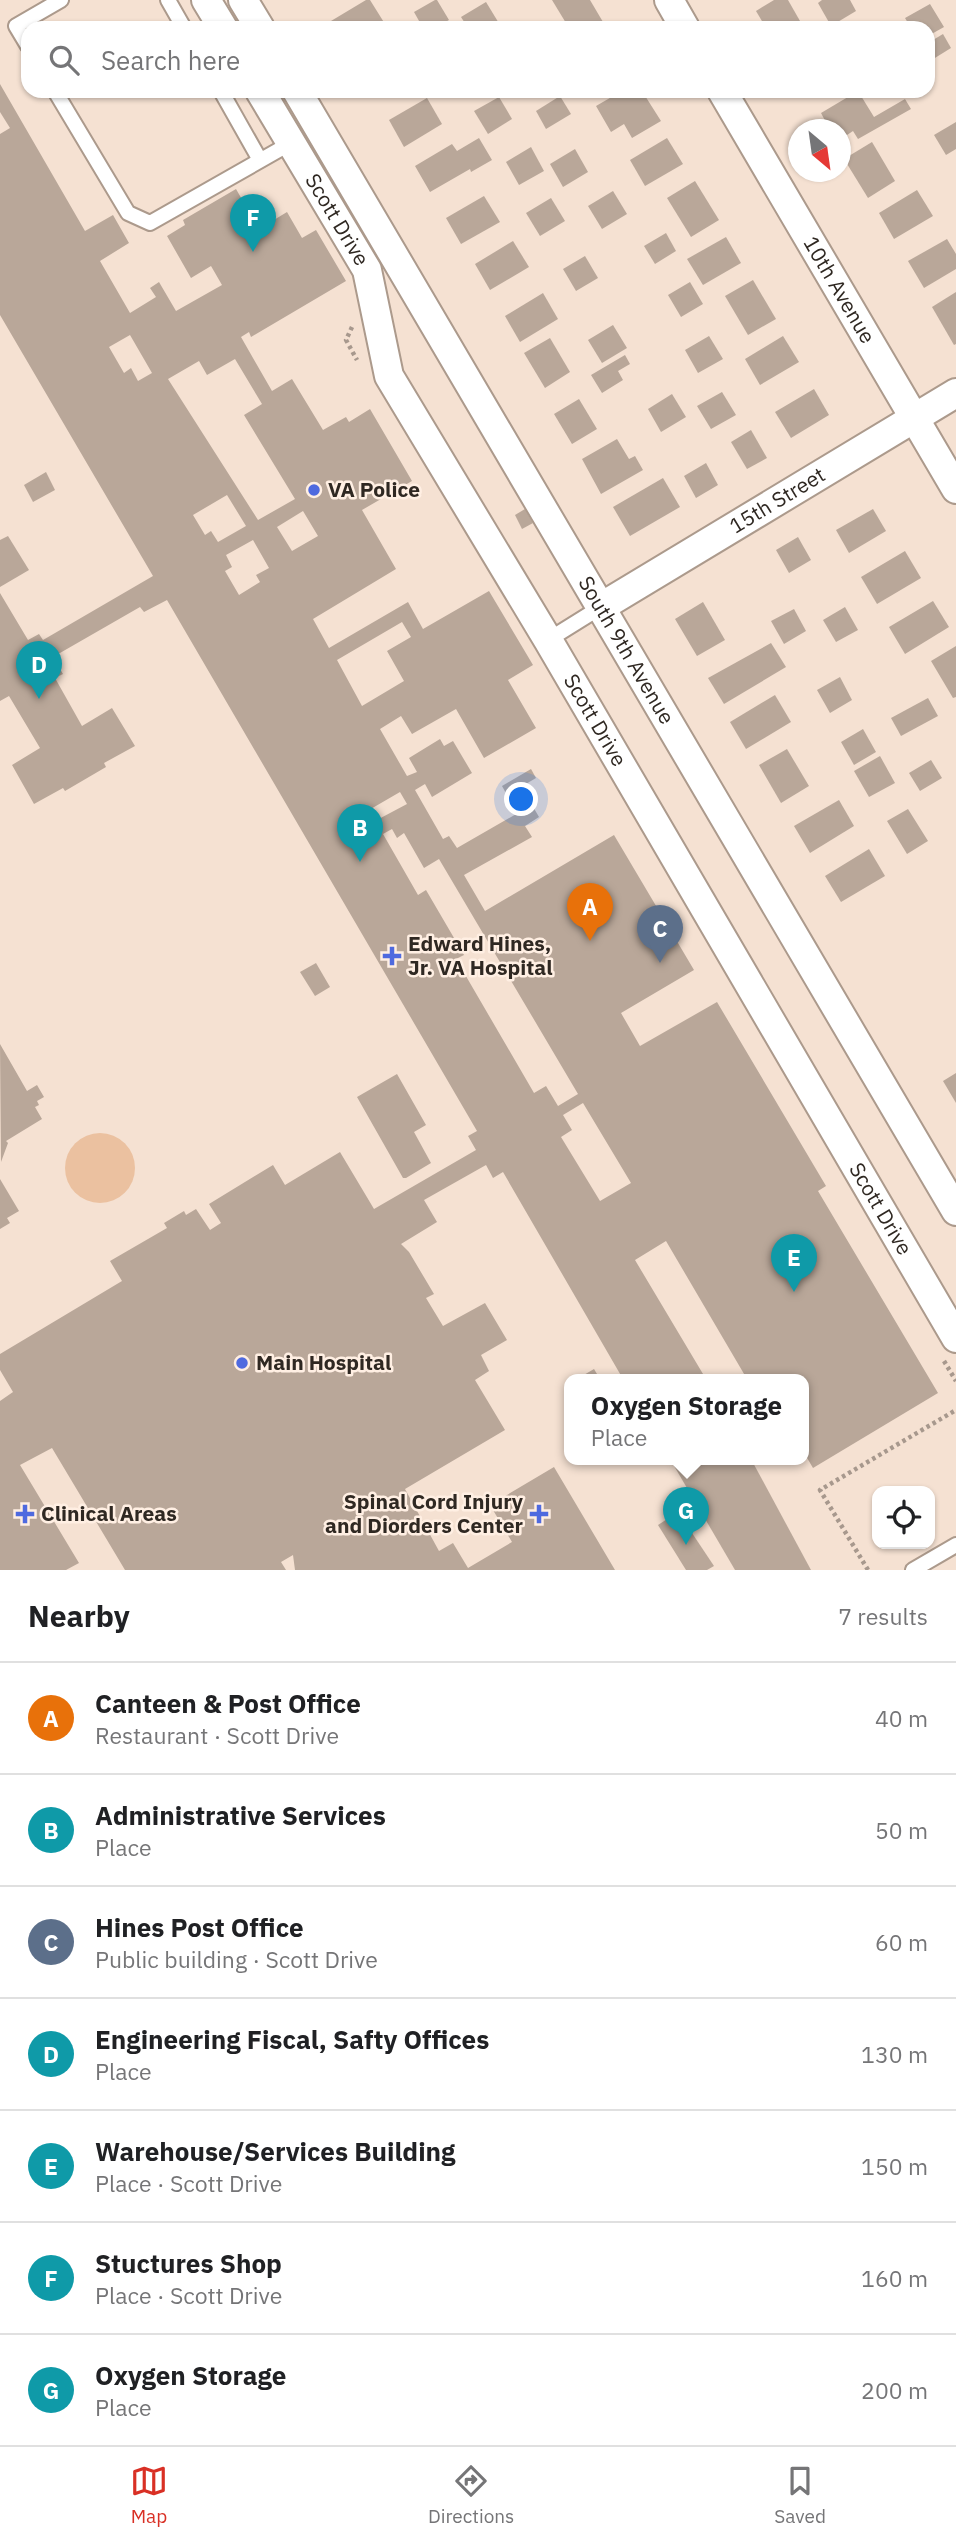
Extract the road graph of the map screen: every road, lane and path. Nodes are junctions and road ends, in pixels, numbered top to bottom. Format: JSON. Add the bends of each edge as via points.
{"nodes":[{"id":1,"x":61,"y":0,"type":"edge"},
{"id":2,"x":168,"y":0,"type":"edge"},
{"id":3,"x":206,"y":0,"type":"edge"},
{"id":4,"x":243,"y":0,"type":"edge"},
{"id":5,"x":668,"y":0,"type":"edge"},
{"id":6,"x":25,"y":21,"type":"edge"},
{"id":7,"x":180,"y":21,"type":"edge"},
{"id":8,"x":219,"y":21,"type":"edge"},
{"id":9,"x":256,"y":21,"type":"edge"},
{"id":10,"x":681,"y":21,"type":"edge"},
{"id":11,"x":59,"y":98,"type":"edge"},
{"id":12,"x":225,"y":98,"type":"edge"},
{"id":13,"x":264,"y":98,"type":"edge"},
{"id":14,"x":301,"y":98,"type":"edge"},
{"id":15,"x":726,"y":98,"type":"edge"},
{"id":16,"x":291,"y":143,"type":"junction"},
{"id":17,"x":260,"y":160,"type":"junction"},
{"id":18,"x":956,"y":393,"type":"edge"},
{"id":19,"x":914,"y":418,"type":"junction"},
{"id":20,"x":956,"y":489,"type":"edge"},
{"id":21,"x":601,"y":607,"type":"junction"},
{"id":22,"x":548,"y":640,"type":"junction"},
{"id":23,"x":956,"y":1211,"type":"edge"},
{"id":24,"x":956,"y":1339,"type":"edge"},
{"id":25,"x":956,"y":1410,"type":"edge"},
{"id":26,"x":956,"y":1545,"type":"edge"},
{"id":27,"x":869,"y":1570,"type":"edge"},
{"id":28,"x":913,"y":1570,"type":"edge"}],
"edges":[{"from":1,"to":6,"type":"lane"},
{"from":2,"to":7,"type":"lane"},
{"from":3,"to":8,"type":"street"},
{"from":4,"to":9,"type":"street"},
{"from":5,"to":10,"type":"street"},
{"from":11,"to":17,"type":"lane","via":[[128,213],[150,223]]},
{"from":12,"to":17,"type":"lane"},
{"from":13,"to":16,"type":"street","name":"Scott Drive"},
{"from":14,"to":21,"type":"street","name":"South 9th Avenue"},
{"from":15,"to":19,"type":"street","name":"10th Avenue"},
{"from":16,"to":17,"type":"lane"},
{"from":16,"to":22,"type":"street","name":"Scott Drive","via":[[367,270],[389,376]]},
{"from":18,"to":19,"type":"street","name":"15th Street"},
{"from":19,"to":20,"type":"street","name":"10th Avenue"},
{"from":19,"to":21,"type":"street","name":"15th Street"},
{"from":21,"to":22,"type":"lane"},
{"from":21,"to":23,"type":"street","name":"South 9th Avenue"},
{"from":22,"to":24,"type":"street","name":"Scott Drive"},
{"from":25,"to":27,"type":"path","via":[[820,1490]]},
{"from":26,"to":28,"type":"lane"}]}
